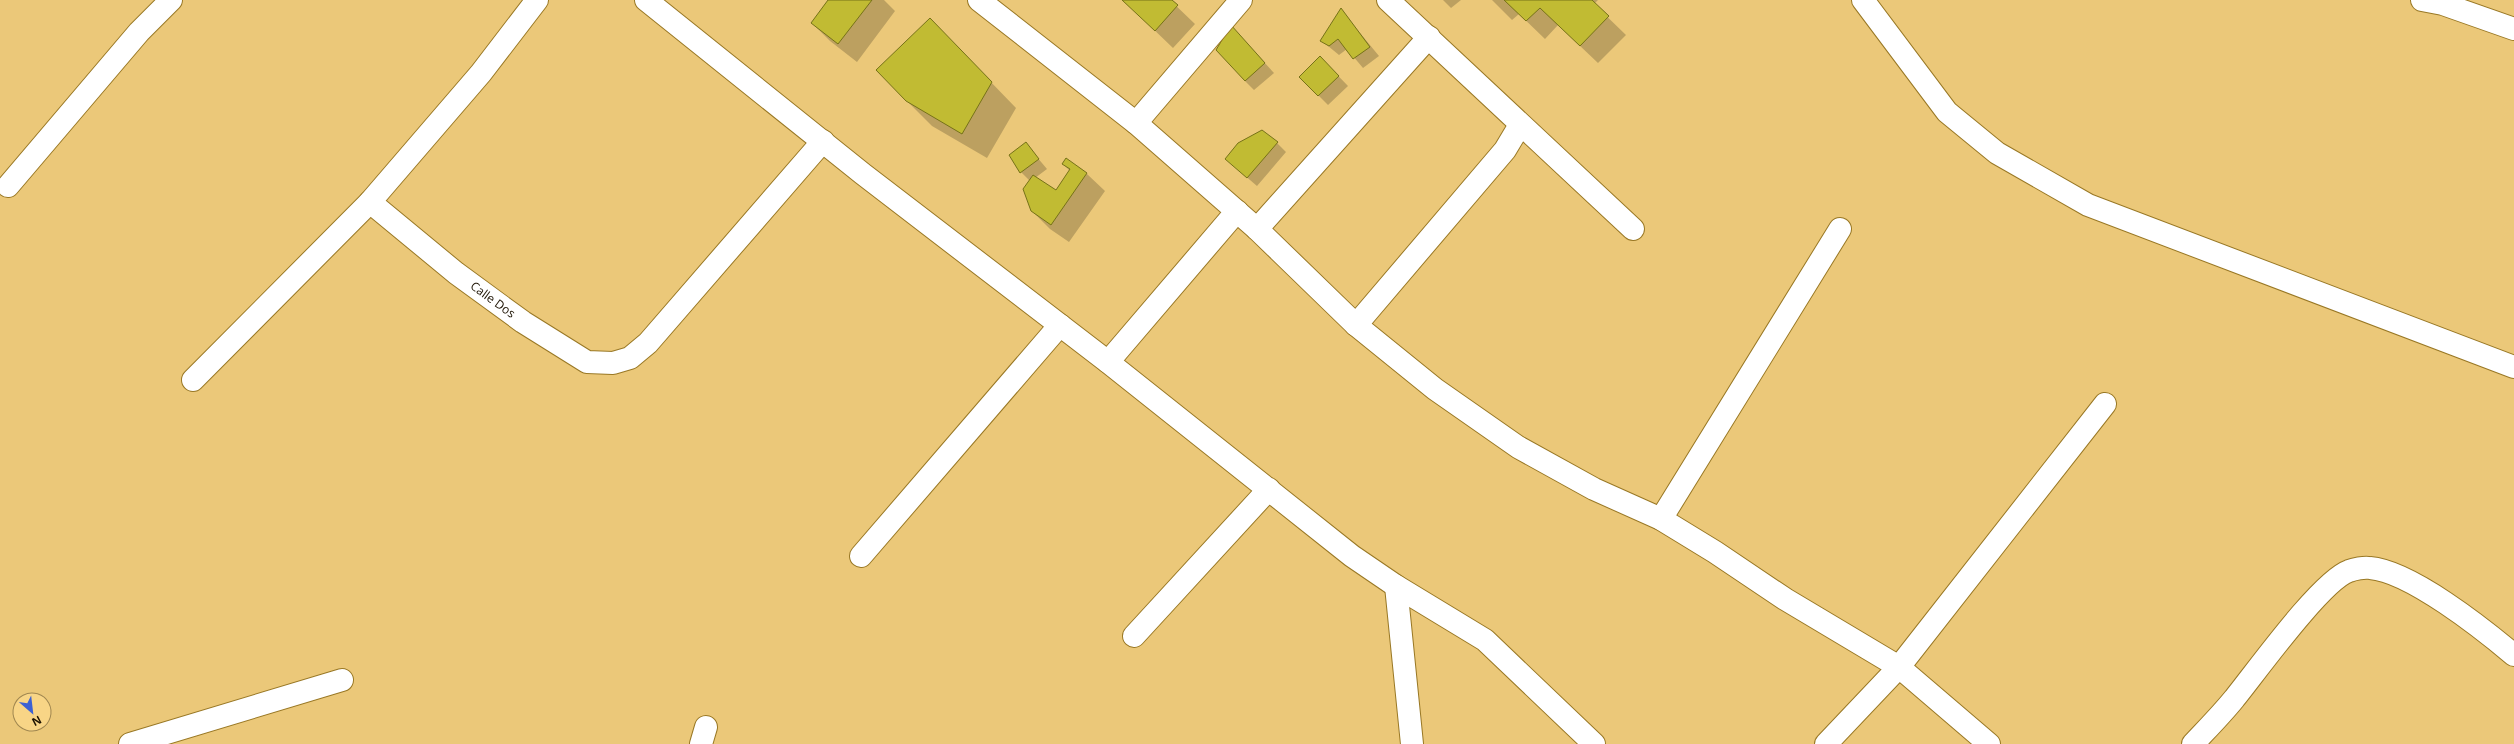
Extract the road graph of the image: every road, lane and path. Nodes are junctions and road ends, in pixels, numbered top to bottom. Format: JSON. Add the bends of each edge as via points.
{"nodes":[{"id":1,"x":171,"y":0,"type":"edge"},
{"id":2,"x":537,"y":0,"type":"edge"},
{"id":3,"x":646,"y":0,"type":"edge"},
{"id":4,"x":979,"y":0,"type":"edge"},
{"id":5,"x":1241,"y":0,"type":"edge"},
{"id":6,"x":1388,"y":0,"type":"edge"},
{"id":7,"x":1863,"y":0,"type":"edge"},
{"id":8,"x":2422,"y":0,"type":"edge"},
{"id":9,"x":2514,"y":29,"type":"edge"},
{"id":10,"x":1429,"y":37,"type":"junction"},
{"id":11,"x":1136,"y":122,"type":"junction"},
{"id":12,"x":1520,"y":125,"type":"junction"},
{"id":13,"x":823,"y":141,"type":"junction"},
{"id":14,"x":8,"y":186,"type":"dead end"},
{"id":15,"x":370,"y":202,"type":"junction"},
{"id":16,"x":1237,"y":211,"type":"junction"},
{"id":17,"x":1257,"y":229,"type":"junction"},
{"id":18,"x":1633,"y":229,"type":"dead end"},
{"id":19,"x":1840,"y":229,"type":"dead end"},
{"id":20,"x":1060,"y":325,"type":"junction"},
{"id":21,"x":1356,"y":325,"type":"junction"},
{"id":22,"x":1108,"y":362,"type":"junction"},
{"id":23,"x":2514,"y":367,"type":"edge"},
{"id":24,"x":193,"y":380,"type":"dead end"},
{"id":25,"x":2105,"y":404,"type":"dead end"},
{"id":26,"x":1269,"y":489,"type":"junction"},
{"id":27,"x":1661,"y":519,"type":"junction"},
{"id":28,"x":860,"y":556,"type":"dead end"},
{"id":29,"x":1396,"y":586,"type":"junction"},
{"id":30,"x":1134,"y":636,"type":"dead end"},
{"id":31,"x":2514,"y":655,"type":"edge"},
{"id":32,"x":1899,"y":667,"type":"junction"},
{"id":33,"x":342,"y":680,"type":"dead end"},
{"id":34,"x":130,"y":744,"type":"edge"},
{"id":35,"x":1412,"y":744,"type":"edge"},
{"id":36,"x":1594,"y":744,"type":"edge"},
{"id":37,"x":1826,"y":744,"type":"edge"},
{"id":38,"x":1989,"y":744,"type":"edge"},
{"id":39,"x":2193,"y":744,"type":"edge"}],
"edges":[{"from":1,"to":14,"type":"street","via":[[139,32]]},
{"from":2,"to":15,"type":"street","via":[[481,73]]},
{"from":3,"to":13,"type":"street"},
{"from":4,"to":11,"type":"street"},
{"from":5,"to":11,"type":"street"},
{"from":6,"to":10,"type":"street"},
{"from":7,"to":23,"type":"street","via":[[1947,112],[1997,153],[2088,205]]},
{"from":8,"to":9,"type":"street","via":[[2443,4]]},
{"from":10,"to":12,"type":"street"},
{"from":10,"to":17,"type":"street"},
{"from":11,"to":16,"type":"street"},
{"from":12,"to":18,"type":"street"},
{"from":12,"to":21,"type":"street","via":[[1505,150]]},
{"from":13,"to":15,"type":"street","name":"Calle Dos","via":[[648,343],[630,358],[613,363],[587,362],[523,322],[462,277]]},
{"from":13,"to":20,"type":"street"},
{"from":15,"to":24,"type":"street"},
{"from":16,"to":17,"type":"street"},
{"from":16,"to":22,"type":"street"},
{"from":17,"to":21,"type":"street"},
{"from":19,"to":27,"type":"street"},
{"from":20,"to":22,"type":"street"},
{"from":20,"to":28,"type":"street"},
{"from":21,"to":27,"type":"street","via":[[1435,389],[1518,447],[1594,489]]},
{"from":22,"to":26,"type":"street"},
{"from":25,"to":32,"type":"street"},
{"from":26,"to":29,"type":"street","via":[[1352,556]]},
{"from":26,"to":30,"type":"street"},
{"from":27,"to":32,"type":"street","via":[[1716,552],[1785,599]]},
{"from":29,"to":35,"type":"street"},
{"from":29,"to":36,"type":"street","via":[[1486,640]]},
{"from":31,"to":39,"type":"street","via":[[2452,608],[2391,572],[2369,568],[2348,571],[2306,609],[2233,701]]},
{"from":32,"to":37,"type":"street"},
{"from":32,"to":38,"type":"street"},
{"from":33,"to":34,"type":"street"}]}
